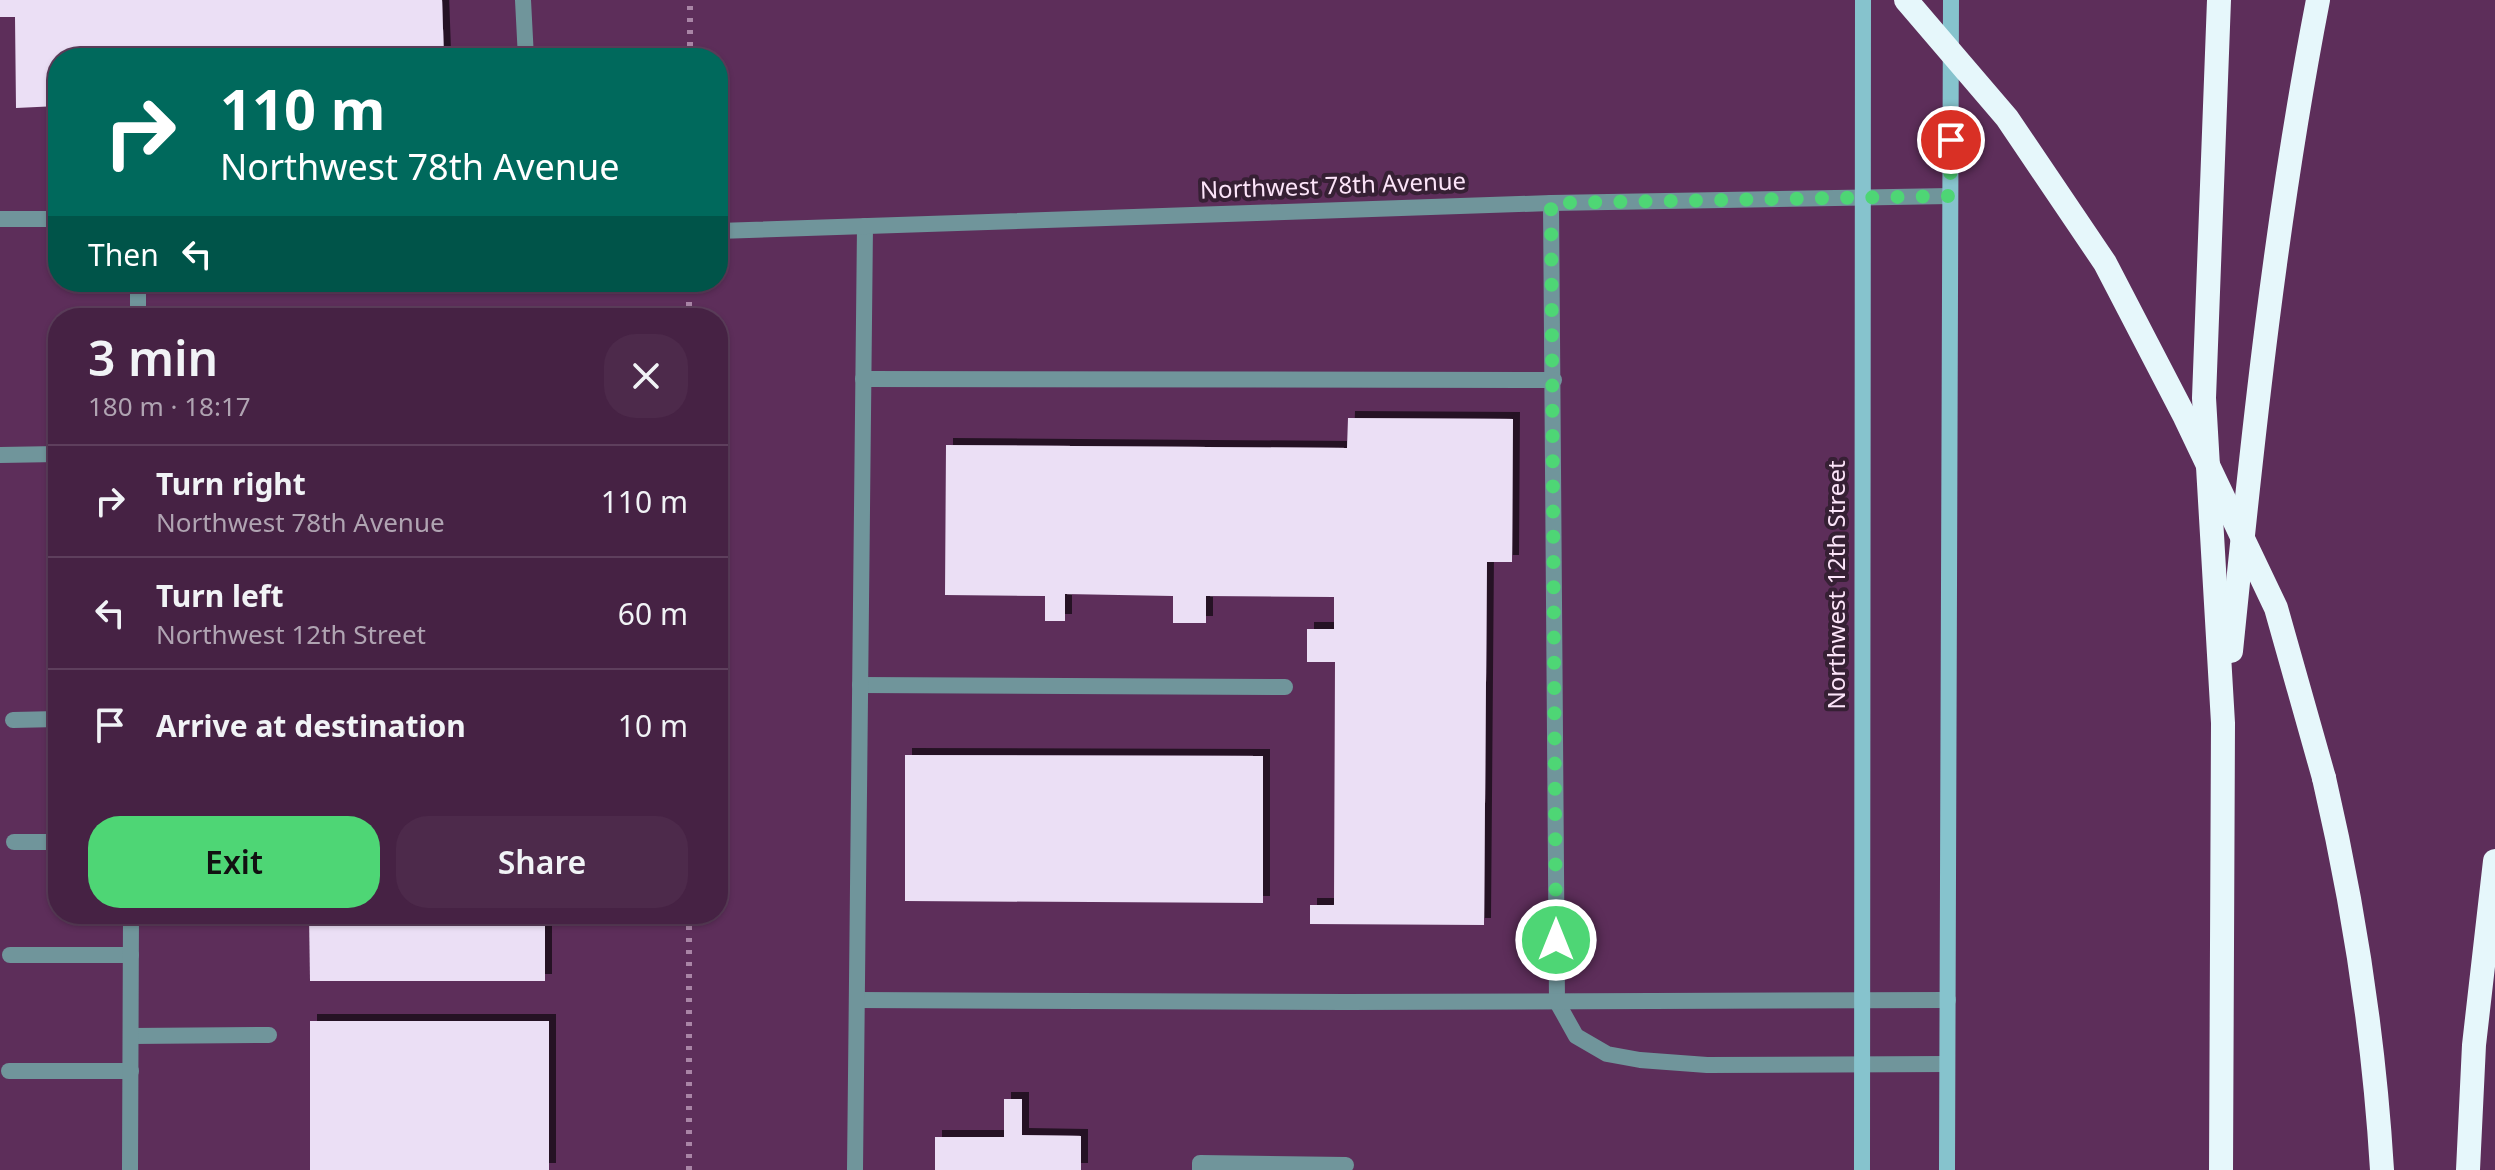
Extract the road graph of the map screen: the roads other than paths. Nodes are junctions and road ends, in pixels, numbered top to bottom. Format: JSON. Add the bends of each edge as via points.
{"nodes":[{"id":1,"x":523,"y":0,"type":"edge"},
{"id":2,"x":1863,"y":0,"type":"edge"},
{"id":3,"x":1906,"y":0,"type":"edge"},
{"id":4,"x":1951,"y":0,"type":"edge"},
{"id":5,"x":2219,"y":0,"type":"edge"},
{"id":6,"x":2318,"y":0,"type":"edge"},
{"id":7,"x":525,"y":48,"type":"edge"},
{"id":8,"x":1950,"y":196,"type":"junction"},
{"id":9,"x":1862,"y":197,"type":"junction"},
{"id":10,"x":1551,"y":203,"type":"junction"},
{"id":11,"x":0,"y":219,"type":"edge"},
{"id":12,"x":48,"y":219,"type":"edge"},
{"id":13,"x":865,"y":226,"type":"junction"},
{"id":14,"x":728,"y":231,"type":"edge"},
{"id":15,"x":863,"y":379,"type":"junction"},
{"id":16,"x":1554,"y":380,"type":"junction"},
{"id":17,"x":48,"y":454,"type":"edge"},
{"id":18,"x":0,"y":455,"type":"edge"},
{"id":19,"x":860,"y":685,"type":"junction"},
{"id":20,"x":1285,"y":687,"type":"dead end"},
{"id":21,"x":48,"y":719,"type":"edge"},
{"id":22,"x":13,"y":720,"type":"dead end"},
{"id":23,"x":2223,"y":723,"type":"junction"},
{"id":24,"x":14,"y":842,"type":"dead end"},
{"id":25,"x":48,"y":842,"type":"edge"},
{"id":26,"x":2495,"y":861,"type":"edge"},
{"id":27,"x":131,"y":924,"type":"edge"},
{"id":28,"x":10,"y":955,"type":"dead end"},
{"id":29,"x":131,"y":955,"type":"junction"},
{"id":30,"x":1862,"y":998,"type":"junction"},
{"id":31,"x":857,"y":1000,"type":"junction"},
{"id":32,"x":1948,"y":1000,"type":"junction"},
{"id":33,"x":1557,"y":1002,"type":"junction"},
{"id":34,"x":269,"y":1035,"type":"dead end"},
{"id":35,"x":131,"y":1036,"type":"junction"},
{"id":36,"x":1862,"y":1064,"type":"junction"},
{"id":37,"x":1947,"y":1064,"type":"junction"},
{"id":38,"x":9,"y":1071,"type":"dead end"},
{"id":39,"x":131,"y":1071,"type":"junction"},
{"id":40,"x":1346,"y":1165,"type":"dead end"},
{"id":41,"x":130,"y":1170,"type":"edge"},
{"id":42,"x":855,"y":1170,"type":"edge"},
{"id":43,"x":1200,"y":1170,"type":"edge"},
{"id":44,"x":1862,"y":1170,"type":"edge"},
{"id":45,"x":1947,"y":1170,"type":"edge"},
{"id":46,"x":2221,"y":1170,"type":"edge"},
{"id":47,"x":2382,"y":1170,"type":"edge"},
{"id":48,"x":2468,"y":1170,"type":"edge"}],
"edges":[{"from":1,"to":7,"type":"street"},
{"from":2,"to":9,"type":"main road","name":"Northwest 12th Street"},
{"from":3,"to":47,"type":"highway","bridge":true,"via":[[2007,118],[2105,263],[2276,608],[2348,880]]},
{"from":4,"to":8,"type":"main road"},
{"from":5,"to":23,"type":"highway","via":[[2204,398]]},
{"from":6,"to":23,"type":"highway","via":[[2265,332]]},
{"from":8,"to":9,"type":"street","name":"Northwest 78th Avenue"},
{"from":8,"to":32,"type":"main road"},
{"from":9,"to":10,"type":"street","name":"Northwest 78th Avenue"},
{"from":9,"to":30,"type":"main road","name":"Northwest 12th Street"},
{"from":10,"to":13,"type":"street","name":"Northwest 78th Avenue"},
{"from":10,"to":16,"type":"street"},
{"from":11,"to":12,"type":"street"},
{"from":13,"to":14,"type":"street","name":"Northwest 78th Avenue"},
{"from":13,"to":15,"type":"street"},
{"from":15,"to":16,"type":"street"},
{"from":15,"to":19,"type":"street"},
{"from":16,"to":33,"type":"street"},
{"from":17,"to":18,"type":"street"},
{"from":19,"to":20,"type":"street"},
{"from":19,"to":31,"type":"street"},
{"from":21,"to":22,"type":"street"},
{"from":23,"to":46,"type":"highway"},
{"from":24,"to":25,"type":"street"},
{"from":26,"to":48,"type":"highway","via":[[2474,1045]]},
{"from":27,"to":29,"type":"street"},
{"from":28,"to":29,"type":"street"},
{"from":29,"to":35,"type":"street"},
{"from":30,"to":32,"type":"street"},
{"from":30,"to":33,"type":"street"},
{"from":30,"to":36,"type":"main road","name":"Northwest 12th Street"},
{"from":31,"to":33,"type":"street"},
{"from":31,"to":42,"type":"street"},
{"from":32,"to":37,"type":"main road"},
{"from":33,"to":36,"type":"street","via":[[1576,1036],[1607,1054],[1707,1065]]},
{"from":34,"to":35,"type":"street"},
{"from":35,"to":39,"type":"street"},
{"from":36,"to":37,"type":"street"},
{"from":36,"to":44,"type":"main road","name":"Northwest 12th Street"},
{"from":37,"to":45,"type":"main road"},
{"from":38,"to":39,"type":"street"},
{"from":39,"to":41,"type":"street"},
{"from":40,"to":43,"type":"street","via":[[1200,1163]]}]}
